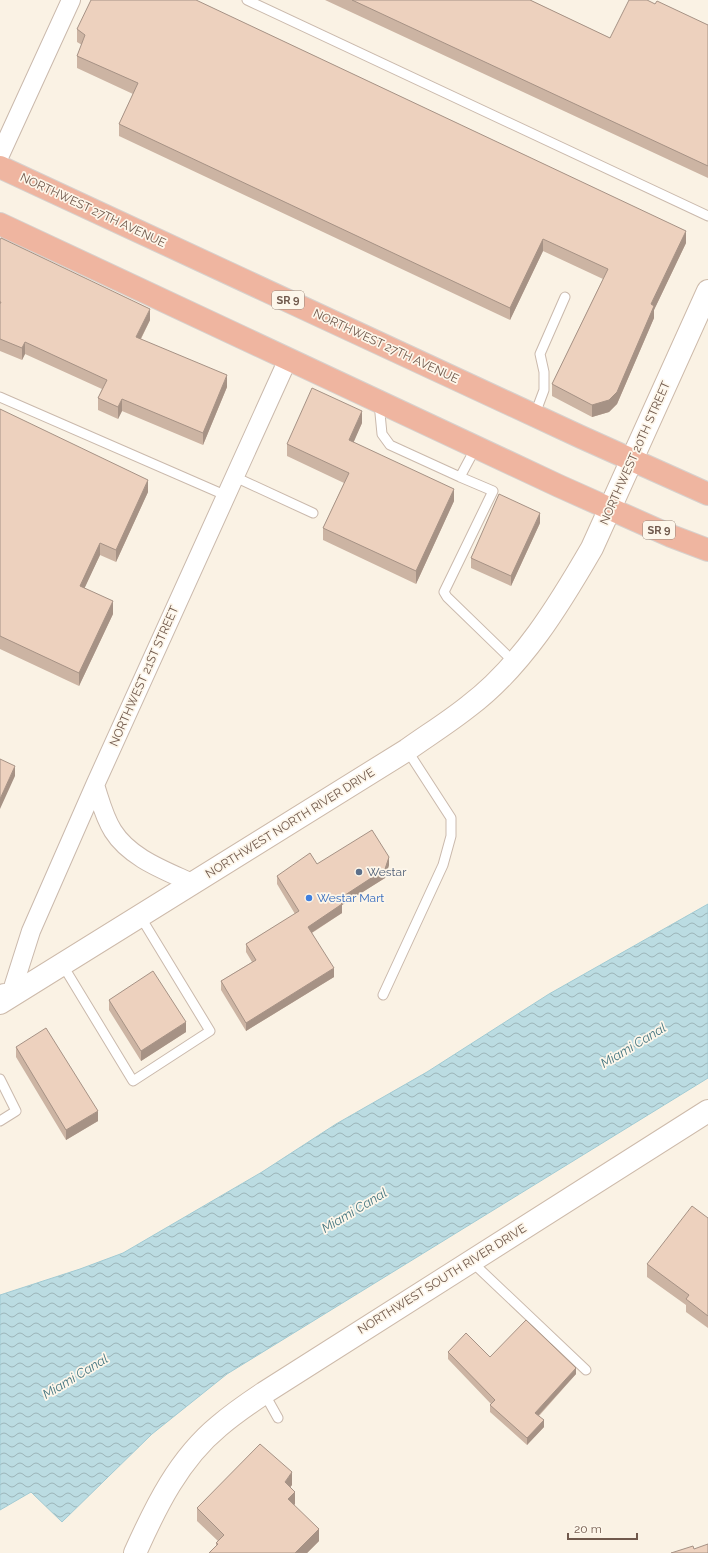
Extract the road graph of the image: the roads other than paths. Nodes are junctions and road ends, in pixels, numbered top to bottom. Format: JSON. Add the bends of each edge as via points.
{"nodes":[{"id":1,"x":71,"y":0,"type":"edge"},
{"id":2,"x":247,"y":0,"type":"edge"},
{"id":3,"x":0,"y":155,"type":"edge"},
{"id":4,"x":0,"y":167,"type":"edge"},
{"id":5,"x":708,"y":216,"type":"edge"},
{"id":6,"x":0,"y":224,"type":"edge"},
{"id":7,"x":565,"y":297,"type":"dead end"},
{"id":8,"x":705,"y":304,"type":"edge"},
{"id":9,"x":288,"y":359,"type":"junction"},
{"id":10,"x":0,"y":397,"type":"edge"},
{"id":11,"x":379,"y":402,"type":"junction"},
{"id":12,"x":535,"y":414,"type":"junction"},
{"id":13,"x":476,"y":447,"type":"junction"},
{"id":14,"x":632,"y":460,"type":"junction"},
{"id":15,"x":235,"y":477,"type":"junction"},
{"id":16,"x":460,"y":477,"type":"junction"},
{"id":17,"x":708,"y":494,"type":"edge"},
{"id":18,"x":226,"y":496,"type":"junction"},
{"id":19,"x":610,"y":508,"type":"junction"},
{"id":20,"x":313,"y":514,"type":"dead end"},
{"id":21,"x":708,"y":550,"type":"edge"},
{"id":22,"x":553,"y":611,"type":"joint"},
{"id":23,"x":514,"y":662,"type":"junction"},
{"id":24,"x":407,"y":750,"type":"junction"},
{"id":25,"x":95,"y":785,"type":"junction"},
{"id":26,"x":192,"y":882,"type":"junction"},
{"id":27,"x":140,"y":916,"type":"junction"},
{"id":28,"x":62,"y":964,"type":"junction"},
{"id":29,"x":383,"y":996,"type":"dead end"},
{"id":30,"x":3,"y":997,"type":"edge"},
{"id":31,"x":0,"y":1079,"type":"edge"},
{"id":32,"x":708,"y":1111,"type":"edge"},
{"id":33,"x":0,"y":1121,"type":"edge"},
{"id":34,"x":471,"y":1261,"type":"junction"},
{"id":35,"x":586,"y":1370,"type":"dead end"},
{"id":36,"x":264,"y":1393,"type":"junction"},
{"id":37,"x":278,"y":1418,"type":"dead end"},
{"id":38,"x":135,"y":1553,"type":"edge"}],
"edges":[{"from":1,"to":3,"type":"street"},
{"from":2,"to":5,"type":"lane"},
{"from":4,"to":12,"type":"highway","name":"NORTHWEST 27TH AVENUE","number":"SR 9"},
{"from":6,"to":9,"type":"highway","number":"SR 9"},
{"from":7,"to":12,"type":"lane","via":[[540,354],[544,390]]},
{"from":8,"to":14,"type":"main road","name":"NORTHWEST 20TH STREET"},
{"from":9,"to":11,"type":"highway","number":"SR 9"},
{"from":9,"to":15,"type":"street","name":"NORTHWEST 21ST STREET"},
{"from":10,"to":18,"type":"lane"},
{"from":11,"to":13,"type":"highway","number":"SR 9"},
{"from":11,"to":16,"type":"lane","via":[[382,434],[390,445]]},
{"from":12,"to":14,"type":"highway","name":"NORTHWEST 27TH AVENUE","number":"SR 9"},
{"from":13,"to":16,"type":"lane"},
{"from":13,"to":19,"type":"highway","number":"SR 9"},
{"from":14,"to":17,"type":"highway","name":"NORTHWEST 27TH AVENUE","number":"SR 9"},
{"from":14,"to":19,"type":"main road","name":"NORTHWEST 20TH STREET"},
{"from":15,"to":18,"type":"street","name":"NORTHWEST 21ST STREET"},
{"from":15,"to":20,"type":"lane"},
{"from":16,"to":23,"type":"lane","via":[[493,491],[444,592]]},
{"from":18,"to":25,"type":"street","name":"NORTHWEST 21ST STREET"},
{"from":19,"to":21,"type":"highway","number":"SR 9"},
{"from":19,"to":22,"type":"main road","name":"NORTHWEST 20TH STREET","via":[[592,548]]},
{"from":22,"to":23,"type":"main road","name":"NORTHWEST NORTH RIVER DRIVE"},
{"from":23,"to":24,"type":"main road","name":"NORTHWEST NORTH RIVER DRIVE","via":[[470,706]]},
{"from":24,"to":26,"type":"main road","name":"NORTHWEST NORTH RIVER DRIVE"},
{"from":24,"to":29,"type":"lane","via":[[451,818],[451,836],[443,865]]},
{"from":25,"to":26,"type":"street","via":[[104,814],[120,842],[147,862]]},
{"from":25,"to":30,"type":"street","name":"NORTHWEST 21ST STREET"},
{"from":26,"to":27,"type":"main road","name":"NORTHWEST NORTH RIVER DRIVE"},
{"from":27,"to":28,"type":"main road","name":"NORTHWEST NORTH RIVER DRIVE"},
{"from":27,"to":28,"type":"lane","via":[[210,1031],[133,1081]]},
{"from":28,"to":30,"type":"main road","name":"NORTHWEST NORTH RIVER DRIVE"},
{"from":31,"to":33,"type":"lane","via":[[16,1111]]},
{"from":32,"to":34,"type":"main road","name":"NORTHWEST SOUTH RIVER DRIVE"},
{"from":34,"to":35,"type":"lane"},
{"from":34,"to":36,"type":"main road","name":"NORTHWEST SOUTH RIVER DRIVE"},
{"from":36,"to":37,"type":"lane"},
{"from":36,"to":38,"type":"main road","name":"NORTHWEST SOUTH RIVER DRIVE","via":[[219,1426],[186,1460],[162,1497]]}]}
